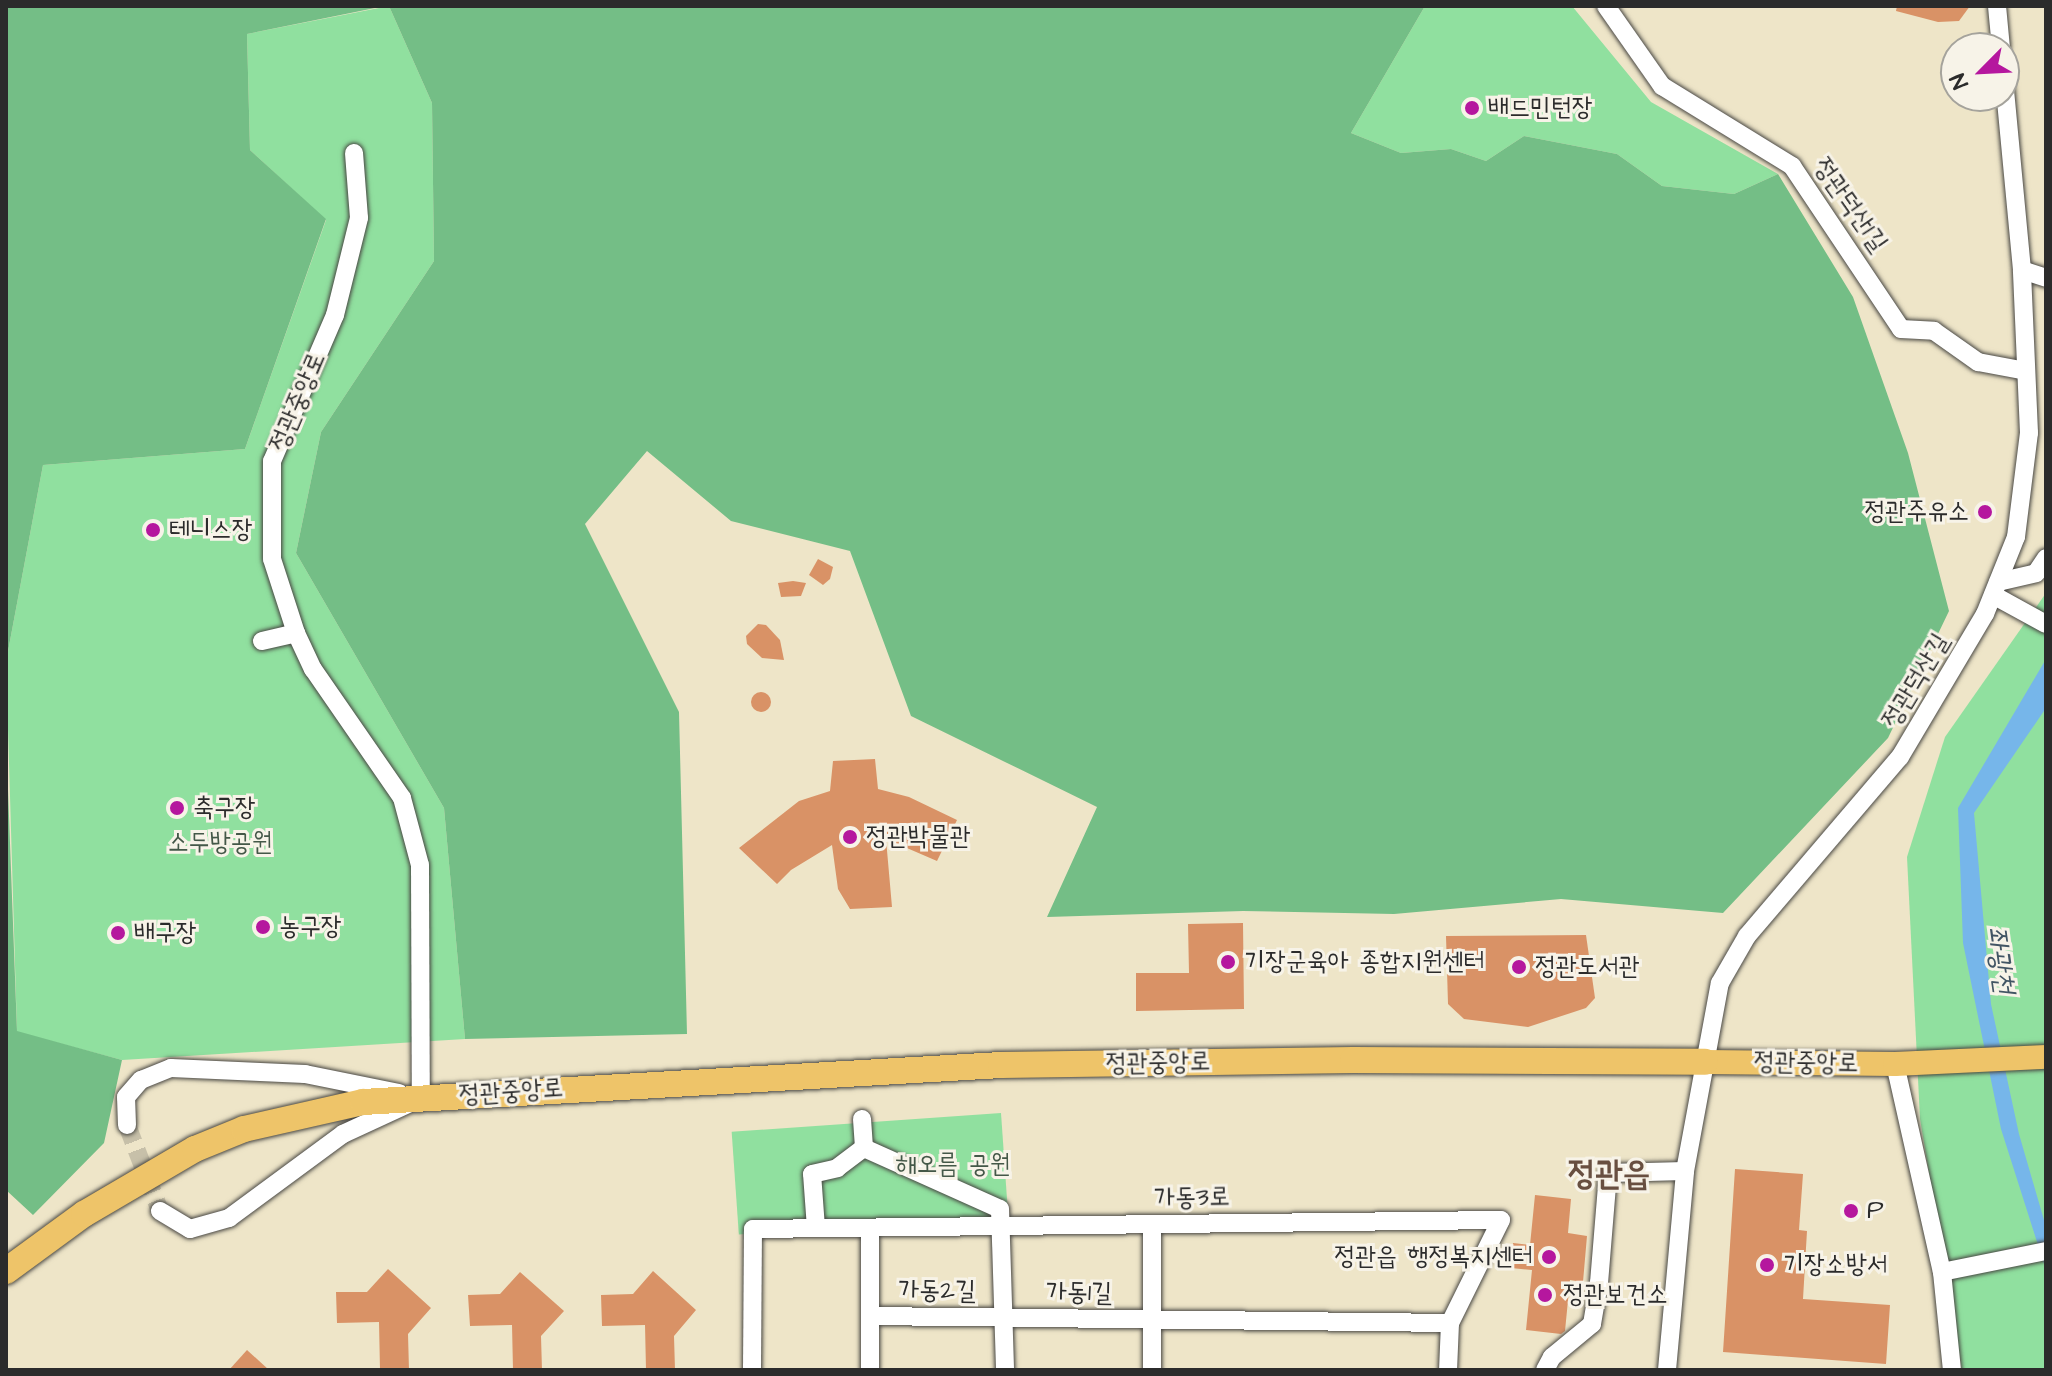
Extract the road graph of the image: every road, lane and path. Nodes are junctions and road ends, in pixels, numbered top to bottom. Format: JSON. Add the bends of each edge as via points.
{"nodes":[{"id":1,"x":1606,"y":6,"type":"edge"},
{"id":2,"x":1997,"y":6,"type":"edge"},
{"id":3,"x":1999,"y":32,"type":"edge"},
{"id":4,"x":2007,"y":112,"type":"edge"},
{"id":5,"x":354,"y":153,"type":"dead end"},
{"id":6,"x":2022,"y":270,"type":"junction"},
{"id":7,"x":2046,"y":278,"type":"edge"},
{"id":8,"x":2026,"y":371,"type":"junction"},
{"id":9,"x":2046,"y":558,"type":"edge"},
{"id":10,"x":1995,"y":589,"type":"junction"},
{"id":11,"x":2046,"y":624,"type":"edge"},
{"id":12,"x":296,"y":633,"type":"junction"},
{"id":13,"x":262,"y":641,"type":"dead end"},
{"id":14,"x":2046,"y":1057,"type":"edge"},
{"id":15,"x":1705,"y":1062,"type":"junction"},
{"id":16,"x":1895,"y":1064,"type":"junction"},
{"id":17,"x":421,"y":1098,"type":"junction"},
{"id":18,"x":862,"y":1119,"type":"dead end"},
{"id":19,"x":127,"y":1125,"type":"tunnel mouth"},
{"id":20,"x":864,"y":1148,"type":"junction"},
{"id":21,"x":1685,"y":1171,"type":"junction"},
{"id":22,"x":160,"y":1211,"type":"tunnel mouth"},
{"id":23,"x":1152,"y":1224,"type":"junction"},
{"id":24,"x":1003,"y":1226,"type":"junction"},
{"id":25,"x":816,"y":1228,"type":"junction"},
{"id":26,"x":870,"y":1228,"type":"junction"},
{"id":27,"x":2046,"y":1251,"type":"edge"},
{"id":28,"x":6,"y":1271,"type":"edge"},
{"id":29,"x":1942,"y":1272,"type":"junction"},
{"id":30,"x":870,"y":1316,"type":"junction"},
{"id":31,"x":1005,"y":1318,"type":"junction"},
{"id":32,"x":1152,"y":1320,"type":"junction"},
{"id":33,"x":1450,"y":1323,"type":"junction"},
{"id":34,"x":752,"y":1370,"type":"edge"},
{"id":35,"x":870,"y":1370,"type":"edge"},
{"id":36,"x":1005,"y":1370,"type":"edge"},
{"id":37,"x":1152,"y":1370,"type":"edge"},
{"id":38,"x":1448,"y":1370,"type":"edge"},
{"id":39,"x":1545,"y":1370,"type":"edge"},
{"id":40,"x":1667,"y":1370,"type":"edge"},
{"id":41,"x":1952,"y":1370,"type":"edge"}],
"edges":[{"from":1,"to":8,"type":"street","name":"정관덕산1길","via":[[1662,86],[1792,166],[1901,329],[1934,331],[1978,362]]},
{"from":2,"to":3,"type":"street"},
{"from":4,"to":6,"type":"street","name":"정관덕산길"},
{"from":5,"to":12,"type":"street","name":"정관중앙로","via":[[359,218],[335,315],[272,461],[272,559]]},
{"from":6,"to":7,"type":"street"},
{"from":6,"to":8,"type":"street","name":"정관덕산길"},
{"from":8,"to":10,"type":"street","name":"정관덕산길","via":[[2029,433],[2023,498],[2016,537]]},
{"from":9,"to":10,"type":"street","via":[[2036,573]]},
{"from":10,"to":11,"type":"street"},
{"from":10,"to":15,"type":"street","name":"정관덕산길","via":[[1900,757],[1747,936],[1720,983]]},
{"from":12,"to":13,"type":"street"},
{"from":12,"to":17,"type":"street","name":"정관중앙로","via":[[313,669],[402,798],[420,865]]},
{"from":14,"to":16,"type":"main road","name":"정관중앙로"},
{"from":15,"to":16,"type":"main road","name":"정관중앙로"},
{"from":15,"to":17,"type":"highway","name":"정관중앙로","via":[[1001,1065]]},
{"from":15,"to":21,"type":"street","name":"정관덕산길"},
{"from":16,"to":29,"type":"street","name":"정관중앙로"},
{"from":17,"to":19,"type":"street","via":[[305,1074],[171,1068],[141,1080],[126,1097]]},
{"from":17,"to":22,"type":"street","via":[[343,1134],[229,1218],[190,1229]]},
{"from":17,"to":28,"type":"highway","name":"정관중앙로","via":[[294,1115],[195,1149],[84,1214]]},
{"from":18,"to":20,"type":"street"},
{"from":20,"to":24,"type":"street","via":[[1000,1209]]},
{"from":20,"to":25,"type":"street","via":[[837,1168],[812,1174]]},
{"from":21,"to":39,"type":"street","via":[[1608,1173],[1592,1324],[1552,1357]]},
{"from":21,"to":40,"type":"street","name":"정관덕산길"},
{"from":23,"to":24,"type":"street","name":"가동3로"},
{"from":23,"to":32,"type":"street"},
{"from":23,"to":33,"type":"street","name":"가동3로","via":[[1501,1220]]},
{"from":24,"to":26,"type":"street","name":"가동3로"},
{"from":24,"to":31,"type":"street"},
{"from":25,"to":26,"type":"street","name":"가동3로"},
{"from":25,"to":34,"type":"street","name":"가동3로","via":[[753,1229]]},
{"from":26,"to":30,"type":"street","name":"가동2길"},
{"from":27,"to":29,"type":"street"},
{"from":29,"to":41,"type":"street","name":"정관중앙로"},
{"from":30,"to":31,"type":"street","name":"가동2길"},
{"from":30,"to":35,"type":"street","name":"가동2길"},
{"from":31,"to":32,"type":"street","name":"가동1길"},
{"from":31,"to":36,"type":"street"},
{"from":32,"to":33,"type":"street","name":"가동1길"},
{"from":32,"to":37,"type":"street"},
{"from":33,"to":38,"type":"street"}]}
